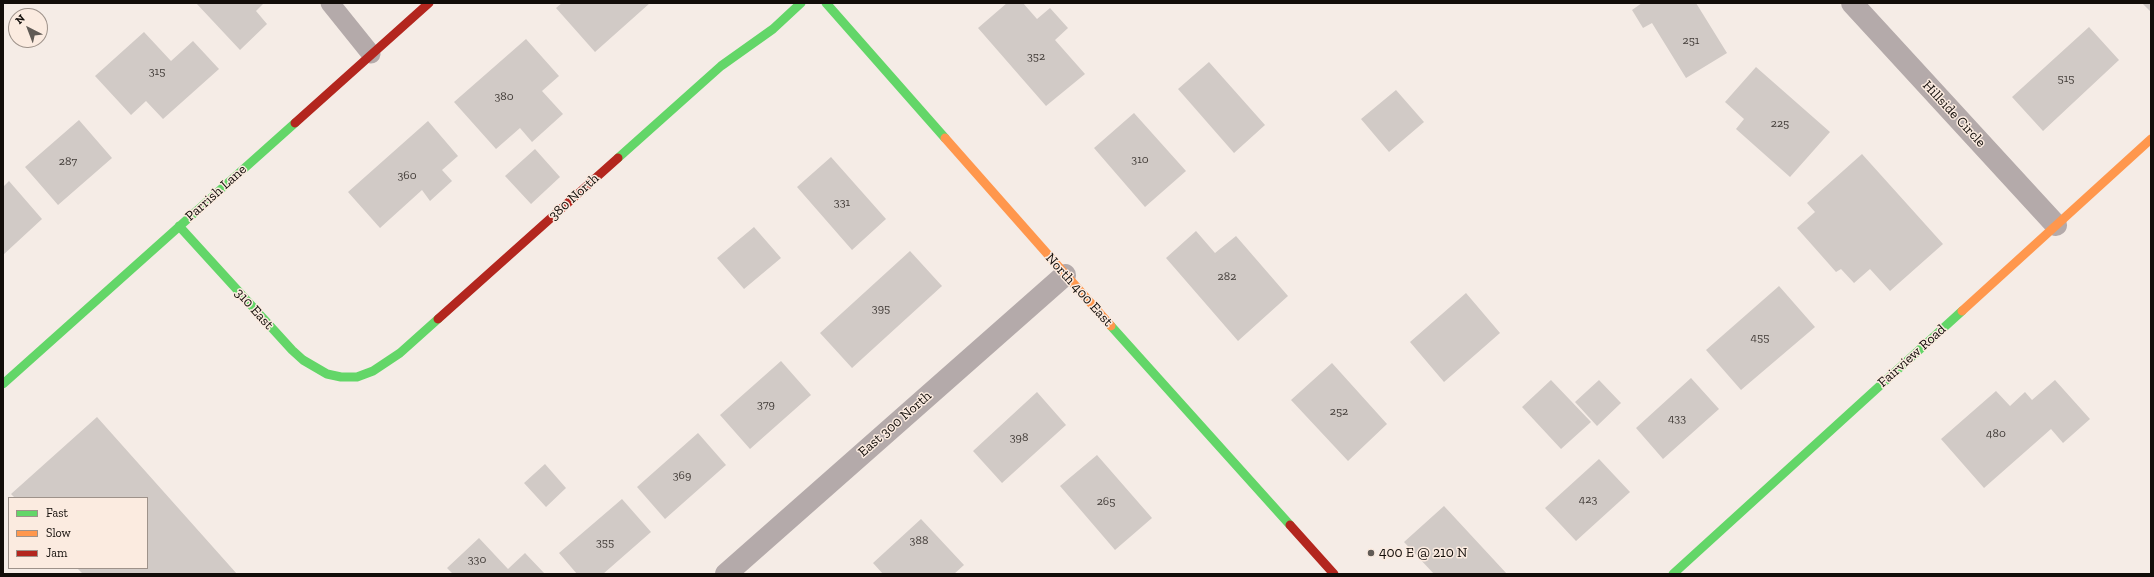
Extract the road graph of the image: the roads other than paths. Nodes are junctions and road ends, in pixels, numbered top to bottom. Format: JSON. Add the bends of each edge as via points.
{"nodes":[{"id":1,"x":330,"y":3,"type":"edge"},
{"id":2,"x":429,"y":3,"type":"edge"},
{"id":3,"x":802,"y":3,"type":"edge"},
{"id":4,"x":826,"y":3,"type":"edge"},
{"id":5,"x":1852,"y":3,"type":"edge"},
{"id":6,"x":371,"y":54,"type":"junction"},
{"id":7,"x":2151,"y":139,"type":"edge"},
{"id":8,"x":2056,"y":225,"type":"junction"},
{"id":9,"x":179,"y":226,"type":"junction"},
{"id":10,"x":1065,"y":275,"type":"junction"},
{"id":11,"x":341,"y":377,"type":"joint"},
{"id":12,"x":3,"y":384,"type":"edge"},
{"id":13,"x":726,"y":574,"type":"edge"},
{"id":14,"x":1334,"y":574,"type":"edge"},
{"id":15,"x":1672,"y":574,"type":"edge"}],
"edges":[{"from":1,"to":6,"type":"lane"},
{"from":2,"to":6,"type":"street","name":"Parrish Lane"},
{"from":3,"to":11,"type":"street","name":"380 North","via":[[773,29],[721,66],[400,353],[372,371],[357,376]]},
{"from":4,"to":10,"type":"street","name":"North 400 East"},
{"from":5,"to":8,"type":"street","name":"Hillside Circle"},
{"from":6,"to":9,"type":"street","name":"Parrish Lane"},
{"from":7,"to":8,"type":"street","name":"Fairview Road"},
{"from":8,"to":15,"type":"street","name":"Fairview Road"},
{"from":9,"to":11,"type":"street","name":"310 East","via":[[292,350],[314,368]]},
{"from":9,"to":12,"type":"street","name":"Parrish Lane"},
{"from":10,"to":13,"type":"street","name":"East 300 North"},
{"from":10,"to":14,"type":"street","name":"North 400 East"}]}
